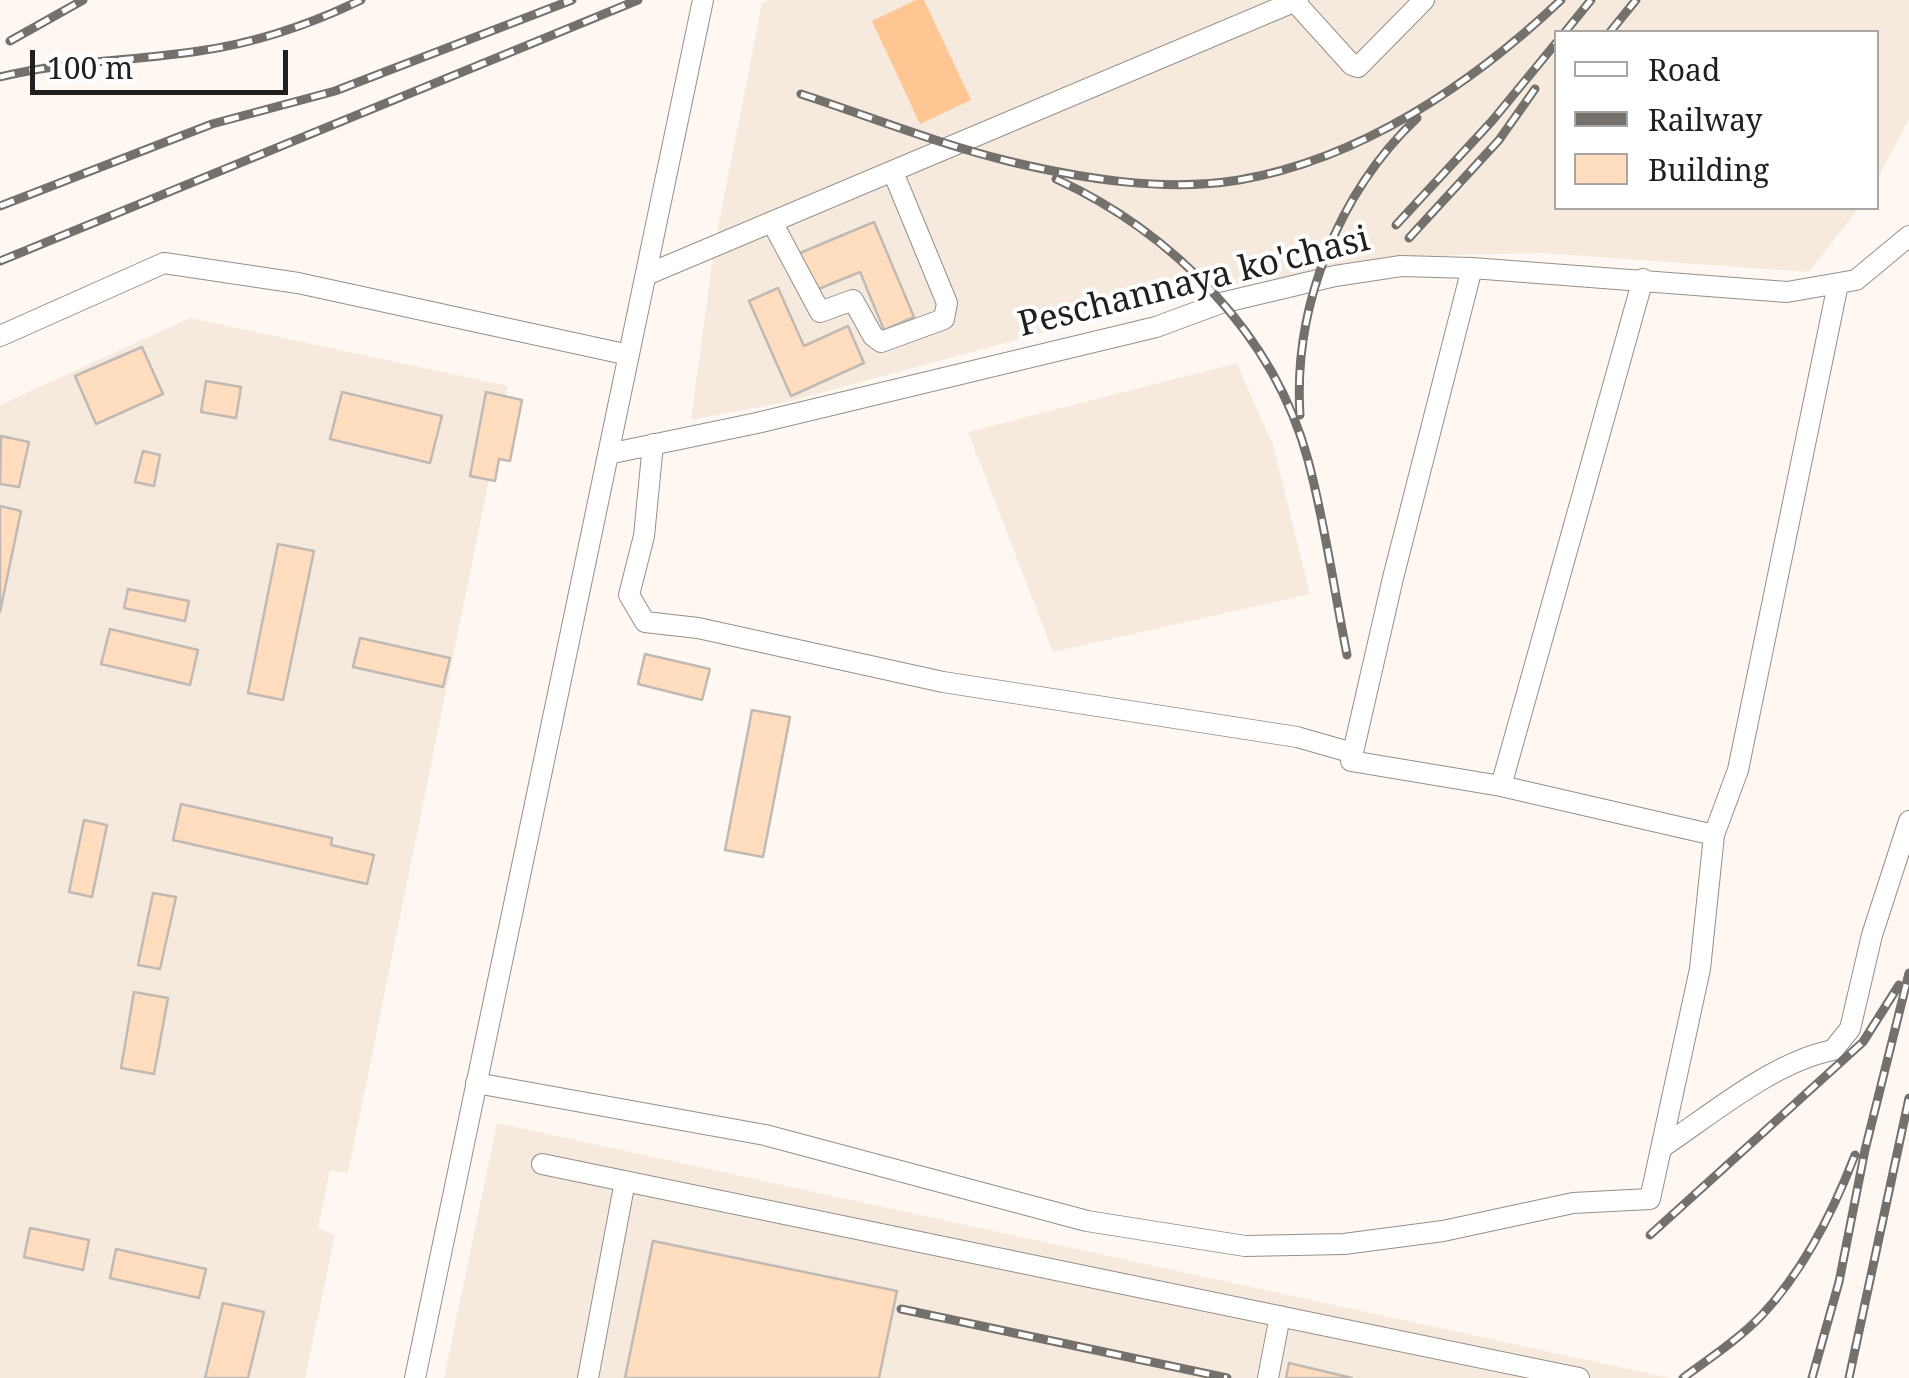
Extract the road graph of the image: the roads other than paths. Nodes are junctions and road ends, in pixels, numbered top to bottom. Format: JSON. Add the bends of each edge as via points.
{"nodes":[{"id":1,"x":703,"y":0,"type":"edge"},
{"id":2,"x":1424,"y":0,"type":"edge"},
{"id":3,"x":1297,"y":1,"type":"edge"},
{"id":4,"x":892,"y":172,"type":"junction"},
{"id":5,"x":773,"y":224,"type":"junction"},
{"id":6,"x":1909,"y":236,"type":"edge"},
{"id":7,"x":1472,"y":268,"type":"junction"},
{"id":8,"x":646,"y":275,"type":"junction"},
{"id":9,"x":1643,"y":279,"type":"junction"},
{"id":10,"x":1838,"y":284,"type":"junction"},
{"id":11,"x":0,"y":336,"type":"edge"},
{"id":12,"x":629,"y":354,"type":"junction"},
{"id":13,"x":652,"y":444,"type":"junction"},
{"id":14,"x":608,"y":454,"type":"junction"},
{"id":15,"x":1353,"y":752,"type":"junction"},
{"id":16,"x":1501,"y":786,"type":"junction"},
{"id":17,"x":1909,"y":821,"type":"edge"},
{"id":18,"x":1714,"y":835,"type":"junction"},
{"id":19,"x":476,"y":1083,"type":"junction"},
{"id":20,"x":1661,"y":1148,"type":"junction"},
{"id":21,"x":542,"y":1164,"type":"dead end"},
{"id":22,"x":625,"y":1181,"type":"junction"},
{"id":23,"x":1280,"y":1316,"type":"junction"},
{"id":24,"x":414,"y":1378,"type":"edge"},
{"id":25,"x":588,"y":1378,"type":"edge"},
{"id":26,"x":1268,"y":1378,"type":"edge"},
{"id":27,"x":1579,"y":1378,"type":"edge"}],
"edges":[{"from":1,"to":8,"type":"street"},
{"from":2,"to":3,"type":"street","via":[[1358,67]]},
{"from":3,"to":4,"type":"street"},
{"from":4,"to":5,"type":"street"},
{"from":4,"to":5,"type":"street","via":[[947,304],[944,320],[881,342],[853,300],[820,312]]},
{"from":5,"to":8,"type":"street"},
{"from":6,"to":10,"type":"street","name":"Peschannaya ko'chasi","via":[[1856,280]]},
{"from":7,"to":9,"type":"street","name":"Peschannaya ko'chasi"},
{"from":7,"to":13,"type":"street","name":"Peschannaya ko'chasi","via":[[1401,266],[1317,280],[1136,332]]},
{"from":7,"to":15,"type":"street"},
{"from":8,"to":12,"type":"street"},
{"from":9,"to":10,"type":"street","name":"Peschannaya ko'chasi","via":[[1787,292]]},
{"from":9,"to":16,"type":"street"},
{"from":10,"to":18,"type":"street","via":[[1738,770]]},
{"from":11,"to":12,"type":"street","via":[[164,263],[298,284]]},
{"from":12,"to":14,"type":"street"},
{"from":13,"to":14,"type":"street","name":"Peschannaya ko'chasi"},
{"from":13,"to":15,"type":"street","via":[[644,536],[629,595],[645,622],[944,682],[1297,737]]},
{"from":14,"to":19,"type":"street"},
{"from":15,"to":16,"type":"street","via":[[1351,761]]},
{"from":16,"to":18,"type":"street"},
{"from":17,"to":20,"type":"street","via":[[1850,1028],[1833,1050],[1782,1069]]},
{"from":18,"to":20,"type":"street","via":[[1700,969]]},
{"from":19,"to":20,"type":"street","via":[[765,1134],[1087,1221],[1245,1246],[1344,1244],[1574,1203],[1650,1198]]},
{"from":19,"to":24,"type":"street"},
{"from":21,"to":22,"type":"street"},
{"from":22,"to":23,"type":"street"},
{"from":22,"to":25,"type":"street"},
{"from":23,"to":26,"type":"street"},
{"from":23,"to":27,"type":"street"}]}
